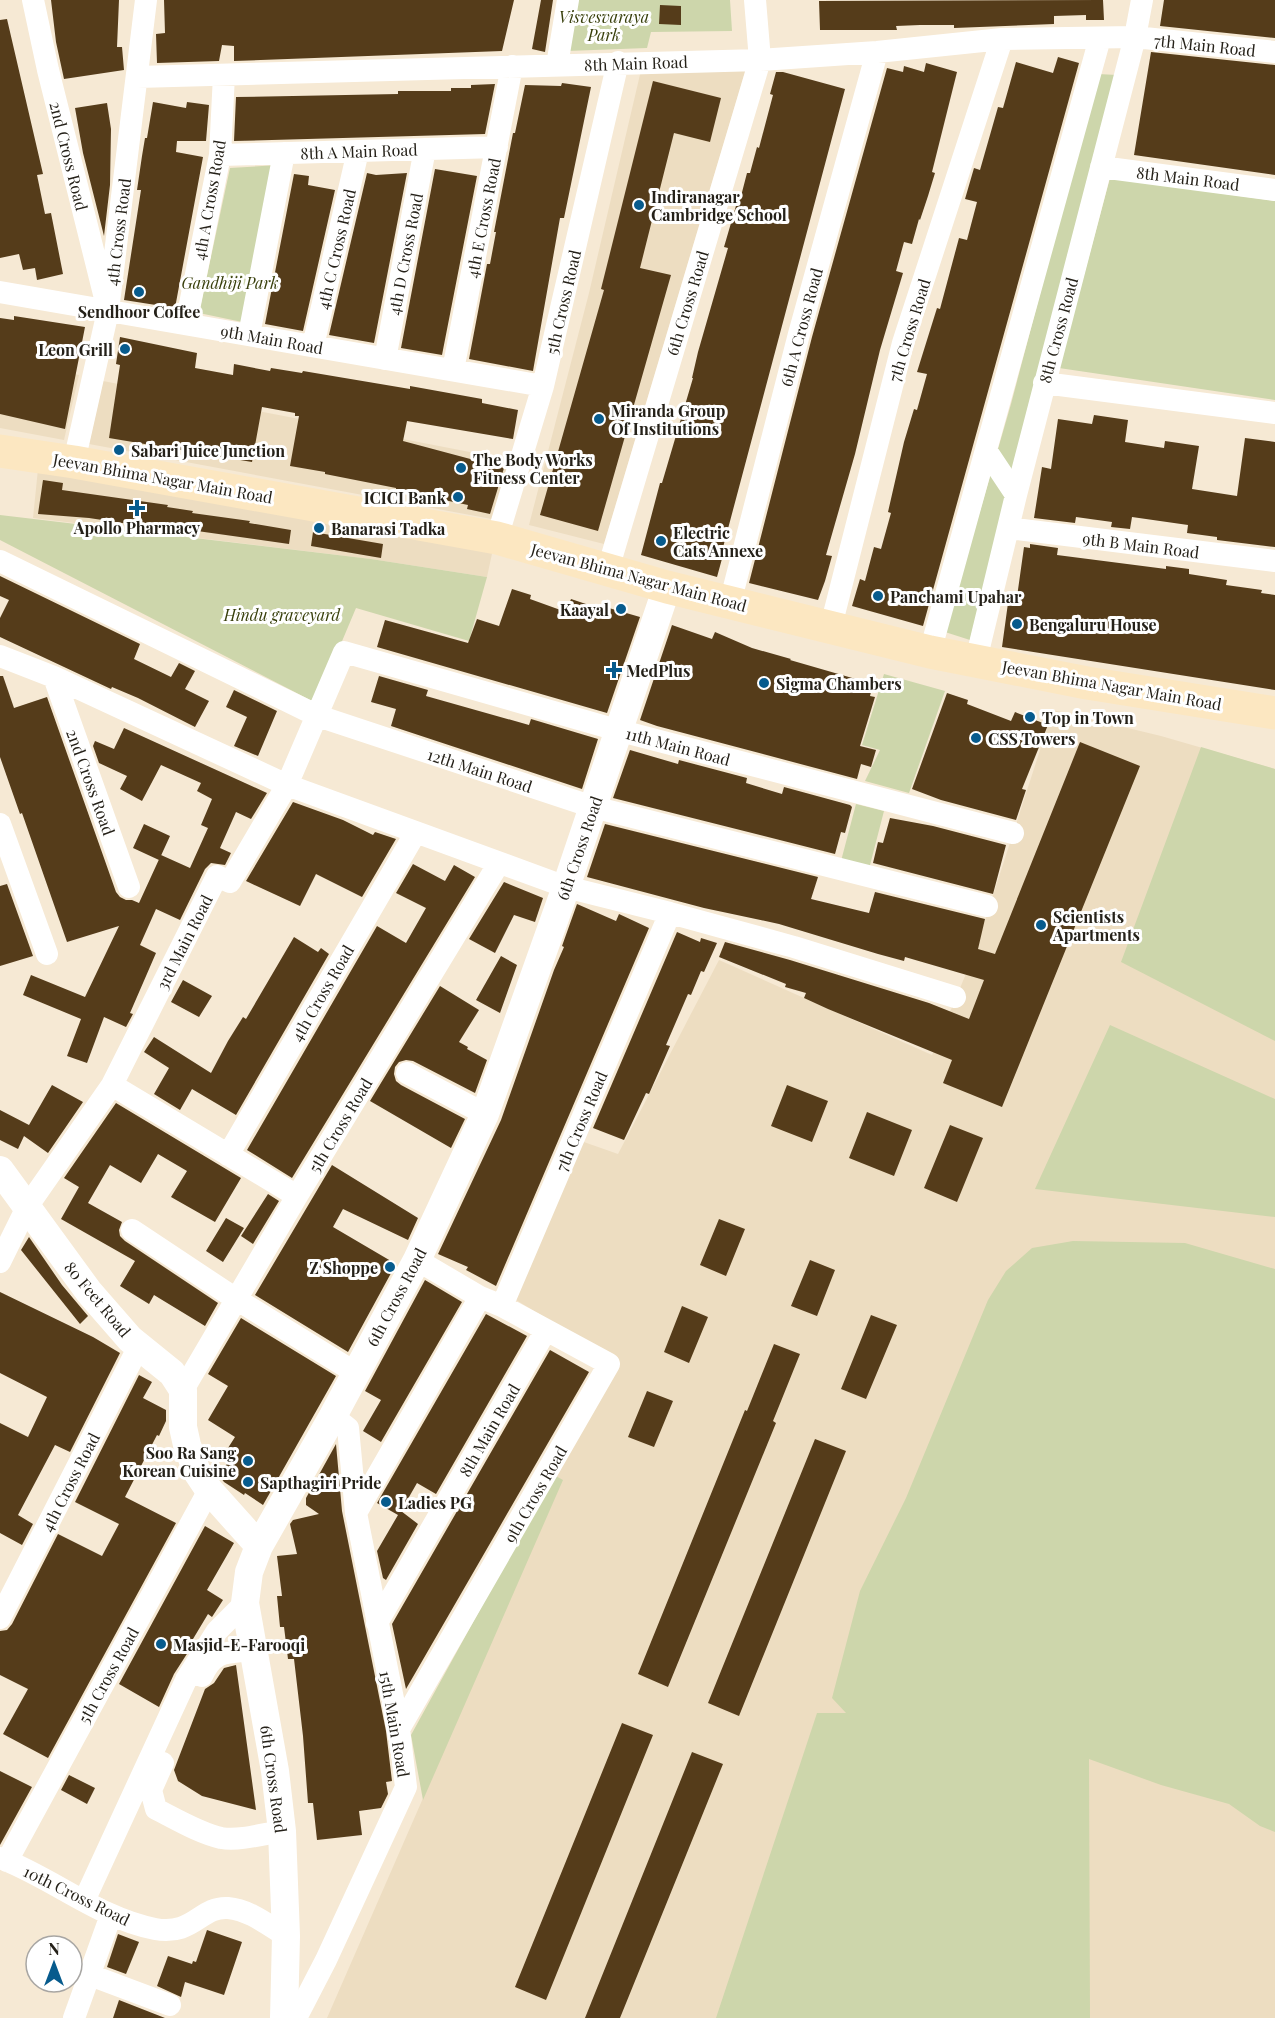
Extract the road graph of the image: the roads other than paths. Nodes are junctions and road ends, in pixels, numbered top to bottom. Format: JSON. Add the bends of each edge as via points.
{"nodes":[{"id":1,"x":33,"y":0,"type":"edge"},
{"id":2,"x":146,"y":0,"type":"edge"},
{"id":3,"x":568,"y":0,"type":"edge"},
{"id":4,"x":755,"y":0,"type":"edge"},
{"id":5,"x":1142,"y":0,"type":"edge"},
{"id":6,"x":1135,"y":37,"type":"junction"},
{"id":7,"x":1100,"y":38,"type":"junction"},
{"id":8,"x":1002,"y":39,"type":"junction"},
{"id":9,"x":877,"y":52,"type":"junction"},
{"id":10,"x":1275,"y":52,"type":"edge"},
{"id":11,"x":760,"y":60,"type":"junction"},
{"id":12,"x":618,"y":62,"type":"junction"},
{"id":13,"x":557,"y":65,"type":"junction"},
{"id":14,"x":512,"y":66,"type":"junction"},
{"id":15,"x":224,"y":75,"type":"junction"},
{"id":16,"x":137,"y":77,"type":"junction"},
{"id":17,"x":497,"y":147,"type":"junction"},
{"id":18,"x":424,"y":149,"type":"junction"},
{"id":19,"x":358,"y":151,"type":"junction"},
{"id":20,"x":284,"y":153,"type":"junction"},
{"id":21,"x":220,"y":155,"type":"junction"},
{"id":22,"x":1101,"y":167,"type":"junction"},
{"id":23,"x":1275,"y":190,"type":"edge"},
{"id":24,"x":0,"y":292,"type":"edge"},
{"id":25,"x":108,"y":311,"type":"junction"},
{"id":26,"x":186,"y":324,"type":"junction"},
{"id":27,"x":249,"y":335,"type":"junction"},
{"id":28,"x":314,"y":346,"type":"junction"},
{"id":29,"x":385,"y":358,"type":"junction"},
{"id":30,"x":453,"y":370,"type":"junction"},
{"id":31,"x":1044,"y":383,"type":"junction"},
{"id":32,"x":543,"y":386,"type":"junction"},
{"id":33,"x":1275,"y":413,"type":"edge"},
{"id":34,"x":986,"y":450,"type":"junction"},
{"id":35,"x":0,"y":451,"type":"edge"},
{"id":36,"x":74,"y":462,"type":"junction"},
{"id":37,"x":1016,"y":495,"type":"junction"},
{"id":38,"x":1008,"y":528,"type":"junction"},
{"id":39,"x":497,"y":538,"type":"junction"},
{"id":40,"x":0,"y":561,"type":"edge"},
{"id":41,"x":1275,"y":561,"type":"edge"},
{"id":42,"x":608,"y":569,"type":"junction"},
{"id":43,"x":667,"y":587,"type":"junction"},
{"id":44,"x":730,"y":603,"type":"junction"},
{"id":45,"x":831,"y":626,"type":"junction"},
{"id":46,"x":344,"y":652,"type":"joint"},
{"id":47,"x":930,"y":652,"type":"junction"},
{"id":48,"x":0,"y":656,"type":"edge"},
{"id":49,"x":976,"y":660,"type":"junction"},
{"id":50,"x":54,"y":677,"type":"junction"},
{"id":51,"x":1275,"y":713,"type":"edge"},
{"id":52,"x":318,"y":716,"type":"junction"},
{"id":53,"x":617,"y":730,"type":"junction"},
{"id":54,"x":287,"y":786,"type":"junction"},
{"id":55,"x":593,"y":807,"type":"junction"},
{"id":56,"x":0,"y":824,"type":"edge"},
{"id":57,"x":416,"y":832,"type":"junction"},
{"id":58,"x":1013,"y":833,"type":"dead end"},
{"id":59,"x":499,"y":863,"type":"junction"},
{"id":60,"x":129,"y":887,"type":"dead end"},
{"id":61,"x":566,"y":887,"type":"junction"},
{"id":62,"x":987,"y":906,"type":"dead end"},
{"id":63,"x":670,"y":913,"type":"junction"},
{"id":64,"x":47,"y":954,"type":"dead end"},
{"id":65,"x":955,"y":997,"type":"dead end"},
{"id":66,"x":407,"y":1073,"type":"dead end"},
{"id":67,"x":112,"y":1085,"type":"junction"},
{"id":68,"x":485,"y":1114,"type":"junction"},
{"id":69,"x":228,"y":1155,"type":"junction"},
{"id":70,"x":0,"y":1170,"type":"edge"},
{"id":71,"x":297,"y":1196,"type":"junction"},
{"id":72,"x":27,"y":1207,"type":"junction"},
{"id":73,"x":132,"y":1230,"type":"dead end"},
{"id":74,"x":417,"y":1260,"type":"junction"},
{"id":75,"x":0,"y":1262,"type":"edge"},
{"id":76,"x":480,"y":1297,"type":"junction"},
{"id":77,"x":236,"y":1299,"type":"junction"},
{"id":78,"x":502,"y":1306,"type":"junction"},
{"id":79,"x":546,"y":1330,"type":"junction"},
{"id":80,"x":139,"y":1346,"type":"junction"},
{"id":81,"x":356,"y":1373,"type":"junction"},
{"id":82,"x":183,"y":1390,"type":"junction"},
{"id":83,"x":333,"y":1416,"type":"junction"},
{"id":84,"x":209,"y":1490,"type":"junction"},
{"id":85,"x":356,"y":1513,"type":"junction"},
{"id":86,"x":259,"y":1546,"type":"junction"},
{"id":87,"x":245,"y":1602,"type":"junction"},
{"id":88,"x":0,"y":1618,"type":"edge"},
{"id":89,"x":377,"y":1623,"type":"junction"},
{"id":90,"x":254,"y":1650,"type":"junction"},
{"id":91,"x":399,"y":1729,"type":"junction"},
{"id":92,"x":282,"y":1831,"type":"junction"},
{"id":93,"x":3,"y":1859,"type":"edge"},
{"id":94,"x":84,"y":1901,"type":"junction"},
{"id":95,"x":111,"y":1915,"type":"junction"},
{"id":96,"x":286,"y":1936,"type":"junction"},
{"id":97,"x":90,"y":1975,"type":"junction"},
{"id":98,"x":170,"y":2005,"type":"dead end"},
{"id":99,"x":75,"y":2018,"type":"edge"},
{"id":100,"x":284,"y":2018,"type":"edge"},
{"id":101,"x":296,"y":2018,"type":"edge"}],
"edges":[{"from":1,"to":25,"type":"street","name":"2nd Cross Road"},
{"from":2,"to":16,"type":"street","name":"4th Cross Road"},
{"from":3,"to":13,"type":"street"},
{"from":4,"to":11,"type":"street","name":"6th Cross Road"},
{"from":5,"to":6,"type":"street","name":"8th Cross Road"},
{"from":6,"to":7,"type":"street","name":"8th Main Road"},
{"from":6,"to":10,"type":"street","name":"7th Main Road"},
{"from":6,"to":22,"type":"street","name":"8th Cross Road"},
{"from":7,"to":8,"type":"street","name":"8th Main Road"},
{"from":7,"to":34,"type":"street"},
{"from":8,"to":9,"type":"street","name":"8th Main Road"},
{"from":8,"to":45,"type":"street","name":"7th Cross Road","via":[[903,343]]},
{"from":9,"to":11,"type":"street","name":"8th Main Road"},
{"from":9,"to":44,"type":"street","name":"6th A Cross Road"},
{"from":11,"to":12,"type":"street","name":"8th Main Road"},
{"from":11,"to":42,"type":"street","name":"6th Cross Road"},
{"from":12,"to":13,"type":"street","name":"8th Main Road"},
{"from":12,"to":32,"type":"street","name":"5th Cross Road"},
{"from":13,"to":14,"type":"street","name":"8th Main Road"},
{"from":14,"to":15,"type":"street","name":"8th Main Road"},
{"from":14,"to":17,"type":"street","name":"4th E Cross Road"},
{"from":15,"to":16,"type":"street","name":"8th Main Road"},
{"from":15,"to":21,"type":"street","name":"4th A Cross Road"},
{"from":16,"to":25,"type":"street","name":"4th Cross Road"},
{"from":17,"to":18,"type":"street","name":"8th A Main Road"},
{"from":17,"to":30,"type":"street","name":"4th E Cross Road"},
{"from":18,"to":19,"type":"street","name":"8th A Main Road"},
{"from":18,"to":29,"type":"street","name":"4th D Cross Road"},
{"from":19,"to":20,"type":"street","name":"8th A Main Road"},
{"from":19,"to":28,"type":"street","name":"4th C Cross Road"},
{"from":20,"to":21,"type":"street","name":"8th A Main Road"},
{"from":20,"to":27,"type":"street"},
{"from":21,"to":26,"type":"street","name":"4th A Cross Road"},
{"from":22,"to":23,"type":"street","name":"8th Main Road"},
{"from":22,"to":31,"type":"street","name":"8th Cross Road"},
{"from":24,"to":25,"type":"street","name":"9th Main Road"},
{"from":25,"to":26,"type":"street","name":"9th Main Road"},
{"from":25,"to":36,"type":"street","name":"4th Cross Road"},
{"from":26,"to":27,"type":"street","name":"9th Main Road"},
{"from":27,"to":28,"type":"street","name":"9th Main Road"},
{"from":28,"to":29,"type":"street","name":"9th Main Road"},
{"from":29,"to":30,"type":"street","name":"9th Main Road"},
{"from":30,"to":32,"type":"street","name":"9th Main Road"},
{"from":31,"to":33,"type":"street"},
{"from":31,"to":37,"type":"street","name":"8th Cross Road"},
{"from":32,"to":39,"type":"street","name":"5th Cross Road"},
{"from":34,"to":37,"type":"street"},
{"from":34,"to":47,"type":"street"},
{"from":35,"to":36,"type":"main road","name":"Jeevan Bhima Nagar Main Road"},
{"from":36,"to":39,"type":"main road","name":"Jeevan Bhima Nagar Main Road"},
{"from":37,"to":38,"type":"street","name":"8th Cross Road"},
{"from":38,"to":41,"type":"street","name":"9th B Main Road"},
{"from":38,"to":49,"type":"street","name":"8th Cross Road"},
{"from":39,"to":42,"type":"main road","name":"Jeevan Bhima Nagar Main Road"},
{"from":40,"to":52,"type":"street","name":"12th Main Road"},
{"from":42,"to":43,"type":"main road","name":"Jeevan Bhima Nagar Main Road"},
{"from":43,"to":44,"type":"main road","name":"Jeevan Bhima Nagar Main Road"},
{"from":43,"to":53,"type":"street","name":"6th Cross Road"},
{"from":44,"to":45,"type":"main road","name":"Jeevan Bhima Nagar Main Road"},
{"from":45,"to":47,"type":"main road","name":"Jeevan Bhima Nagar Main Road"},
{"from":46,"to":52,"type":"street","name":"3rd Main Road"},
{"from":46,"to":53,"type":"street","name":"11th Main Road"},
{"from":47,"to":49,"type":"main road","name":"Jeevan Bhima Nagar Main Road"},
{"from":48,"to":50,"type":"street"},
{"from":49,"to":51,"type":"main road","name":"Jeevan Bhima Nagar Main Road","via":[[1087,683]]},
{"from":50,"to":54,"type":"street"},
{"from":50,"to":60,"type":"street","name":"2nd Cross Road"},
{"from":52,"to":54,"type":"street","name":"3rd Main Road"},
{"from":52,"to":55,"type":"street","name":"12th Main Road"},
{"from":53,"to":55,"type":"street","name":"6th Cross Road"},
{"from":53,"to":58,"type":"street","name":"11th Main Road"},
{"from":54,"to":57,"type":"street"},
{"from":54,"to":67,"type":"street","name":"3rd Main Road","via":[[230,882],[217,876]]},
{"from":55,"to":61,"type":"street","name":"6th Cross Road"},
{"from":55,"to":62,"type":"street","name":"12th Main Road"},
{"from":56,"to":64,"type":"street"},
{"from":57,"to":59,"type":"street"},
{"from":57,"to":69,"type":"street","name":"4th Cross Road"},
{"from":59,"to":61,"type":"street"},
{"from":59,"to":71,"type":"street","name":"5th Cross Road"},
{"from":61,"to":63,"type":"street"},
{"from":61,"to":68,"type":"street","name":"6th Cross Road"},
{"from":63,"to":65,"type":"street"},
{"from":63,"to":78,"type":"street","name":"7th Cross Road"},
{"from":66,"to":68,"type":"street"},
{"from":67,"to":69,"type":"street"},
{"from":67,"to":72,"type":"street","name":"3rd Main Road"},
{"from":68,"to":74,"type":"street","name":"6th Cross Road"},
{"from":69,"to":71,"type":"street"},
{"from":70,"to":72,"type":"street","name":"80 Feet Road"},
{"from":71,"to":77,"type":"street","name":"5th Cross Road"},
{"from":72,"to":75,"type":"street","name":"3rd Main Road"},
{"from":72,"to":80,"type":"street","name":"80 Feet Road","via":[[89,1292]]},
{"from":73,"to":77,"type":"street"},
{"from":74,"to":76,"type":"street"},
{"from":74,"to":81,"type":"street","name":"6th Cross Road"},
{"from":76,"to":78,"type":"street"},
{"from":76,"to":85,"type":"street"},
{"from":77,"to":81,"type":"street"},
{"from":77,"to":82,"type":"street","name":"5th Cross Road"},
{"from":78,"to":79,"type":"street","name":"9th Cross Road"},
{"from":79,"to":89,"type":"street","name":"8th Main Road"},
{"from":79,"to":91,"type":"street","name":"9th Cross Road","via":[[609,1364]]},
{"from":80,"to":82,"type":"street","name":"80 Feet Road","via":[[172,1372]]},
{"from":80,"to":88,"type":"street","name":"4th Cross Road"},
{"from":81,"to":83,"type":"street","name":"6th Cross Road"},
{"from":82,"to":84,"type":"street","via":[[187,1445]]},
{"from":83,"to":85,"type":"street","name":"15th Main Road","via":[[348,1428]]},
{"from":83,"to":86,"type":"street","name":"6th Cross Road"},
{"from":84,"to":86,"type":"street"},
{"from":84,"to":93,"type":"street","name":"5th Cross Road"},
{"from":85,"to":89,"type":"street","name":"15th Main Road"},
{"from":86,"to":87,"type":"street","name":"6th Cross Road","via":[[249,1572]]},
{"from":87,"to":90,"type":"street","name":"6th Cross Road"},
{"from":87,"to":94,"type":"street","via":[[217,1631],[186,1680]]},
{"from":89,"to":91,"type":"street","name":"15th Main Road"},
{"from":90,"to":92,"type":"street","name":"6th Cross Road"},
{"from":90,"to":92,"type":"street","via":[[211,1659],[151,1790],[156,1809],[221,1838]]},
{"from":91,"to":101,"type":"street","name":"15th Main Road","via":[[406,1787]]},
{"from":92,"to":96,"type":"street","name":"6th Cross Road"},
{"from":93,"to":94,"type":"street","name":"10th Cross Road"},
{"from":94,"to":95,"type":"street","name":"10th Cross Road"},
{"from":95,"to":96,"type":"street","name":"10th Cross Road","via":[[170,1930],[184,1928],[226,1908],[251,1915]]},
{"from":95,"to":97,"type":"street"},
{"from":96,"to":100,"type":"street","name":"6th Cross Road"},
{"from":97,"to":98,"type":"street"},
{"from":97,"to":99,"type":"street"}]}
